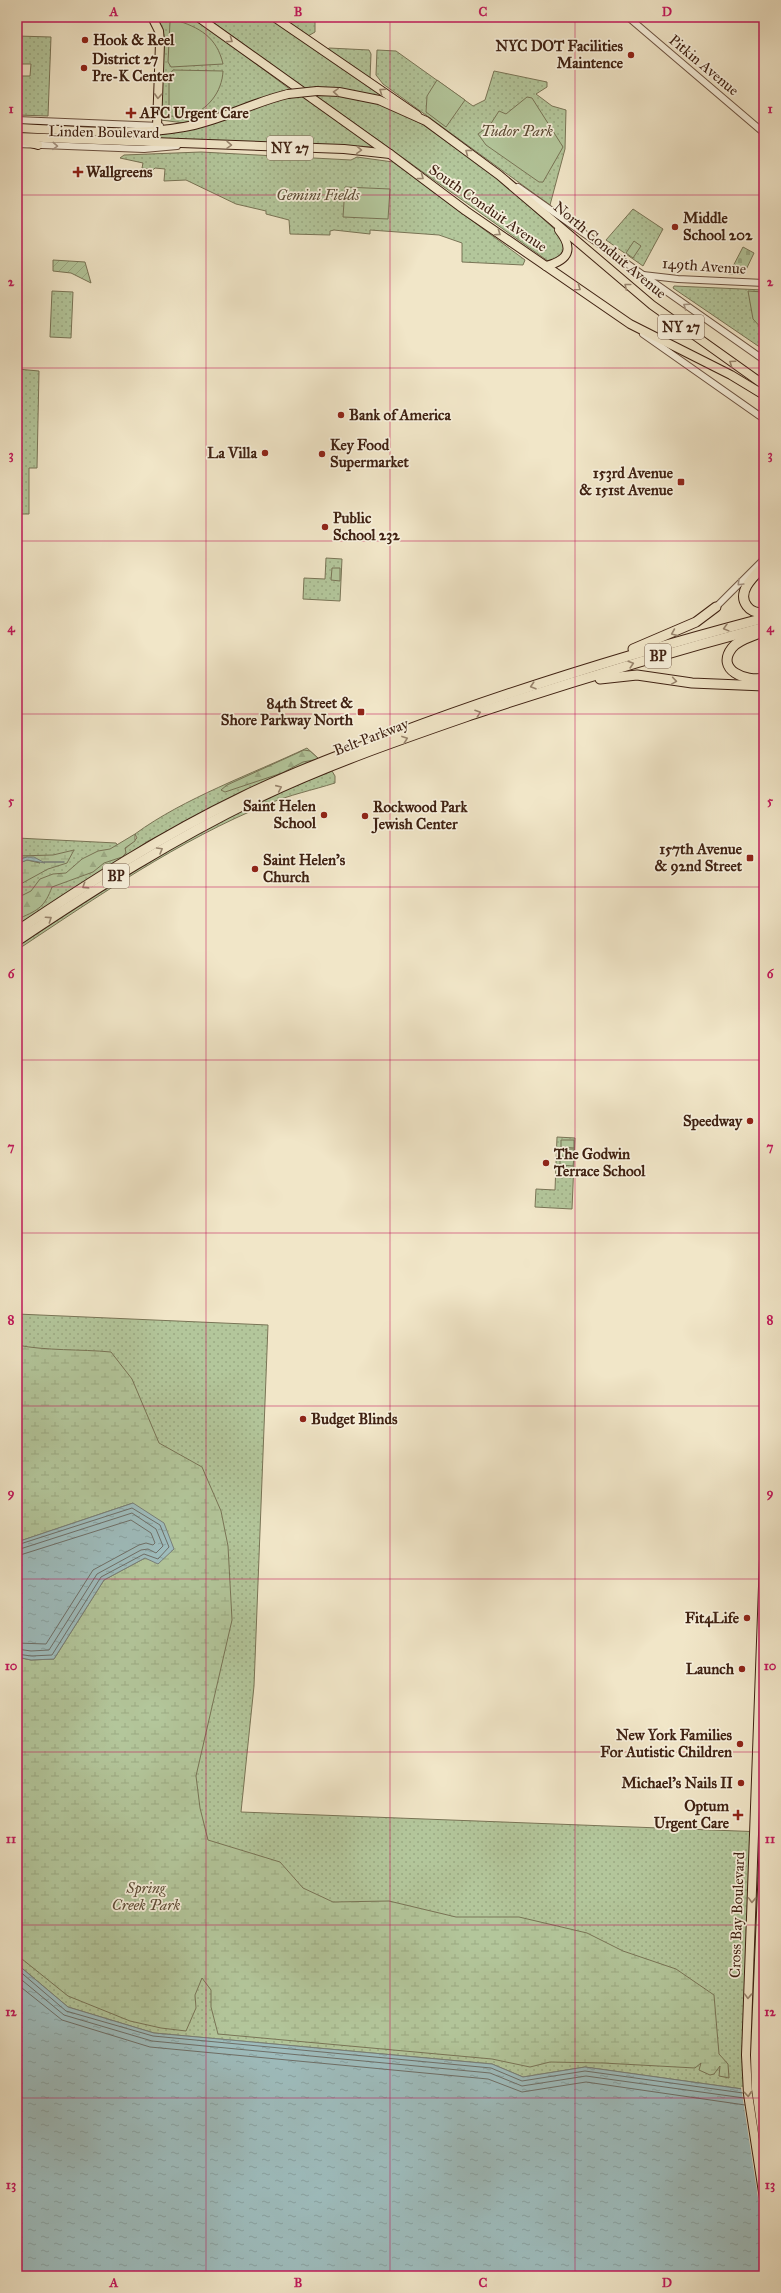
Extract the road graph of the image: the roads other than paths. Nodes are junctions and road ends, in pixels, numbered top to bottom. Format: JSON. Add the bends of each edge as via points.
{"nodes":[{"id":1,"x":152,"y":17,"type":"edge"},
{"id":2,"x":198,"y":17,"type":"edge"},
{"id":3,"x":274,"y":17,"type":"edge"},
{"id":4,"x":628,"y":17,"type":"edge"},
{"id":5,"x":17,"y":120,"type":"edge"},
{"id":6,"x":426,"y":121,"type":"junction"},
{"id":7,"x":17,"y":128,"type":"edge"},
{"id":8,"x":157,"y":129,"type":"junction"},
{"id":9,"x":764,"y":133,"type":"edge"},
{"id":10,"x":17,"y":138,"type":"edge"},
{"id":11,"x":17,"y":144,"type":"edge"},
{"id":12,"x":190,"y":144,"type":"junction"},
{"id":13,"x":38,"y":145,"type":"junction"},
{"id":14,"x":390,"y":154,"type":"junction"},
{"id":15,"x":499,"y":175,"type":"junction"},
{"id":16,"x":548,"y":216,"type":"junction"},
{"id":17,"x":546,"y":266,"type":"junction"},
{"id":18,"x":642,"y":275,"type":"junction"},
{"id":19,"x":764,"y":283,"type":"edge"},
{"id":20,"x":630,"y":324,"type":"junction"},
{"id":21,"x":764,"y":360,"type":"edge"},
{"id":22,"x":764,"y":385,"type":"edge"},
{"id":23,"x":764,"y":395,"type":"edge"},
{"id":24,"x":764,"y":419,"type":"edge"},
{"id":25,"x":764,"y":559,"type":"edge"},
{"id":26,"x":764,"y":566,"type":"edge"},
{"id":27,"x":716,"y":607,"type":"joint"},
{"id":28,"x":764,"y":613,"type":"edge"},
{"id":29,"x":764,"y":618,"type":"edge"},
{"id":30,"x":764,"y":627,"type":"edge"},
{"id":31,"x":764,"y":632,"type":"edge"},
{"id":32,"x":570,"y":674,"type":"junction"},
{"id":33,"x":764,"y":678,"type":"edge"},
{"id":34,"x":764,"y":686,"type":"edge"},
{"id":35,"x":553,"y":688,"type":"junction"},
{"id":36,"x":352,"y":754,"type":"junction"},
{"id":37,"x":325,"y":765,"type":"junction"},
{"id":38,"x":17,"y":931,"type":"edge"},
{"id":39,"x":17,"y":941,"type":"edge"},
{"id":40,"x":764,"y":1559,"type":"edge"},
{"id":41,"x":764,"y":1842,"type":"edge"},
{"id":42,"x":764,"y":2144,"type":"edge"},
{"id":43,"x":764,"y":2198,"type":"edge"}],
"edges":[{"from":1,"to":8,"type":"main road","one_way":true,"via":[[159,31],[160,43]]},
{"from":2,"to":14,"type":"main road","name":"South Conduit Avenue","one_way":true},
{"from":6,"to":3,"type":"main road","name":"North Conduit Avenue","one_way":true},
{"from":4,"to":9,"type":"street","name":"Pitkin Avenue"},
{"from":5,"to":8,"type":"street","name":"Linden Boulevard"},
{"from":6,"to":8,"type":"main road","name":"Linden Boulevard","number":"NY 27","one_way":true,"bridge":true,"via":[[379,100],[339,92],[317,91],[267,99],[185,127]]},
{"from":15,"to":6,"type":"main road","name":"North Conduit Avenue","number":"NY 27","one_way":true},
{"from":7,"to":8,"type":"main road","name":"Linden Boulevard","number":"NY 27"},
{"from":10,"to":12,"type":"main road","name":"Linden Boulevard","number":"NY 27"},
{"from":10,"to":13,"type":"main road"},
{"from":11,"to":13,"type":"street","name":"Linden Boulevard"},
{"from":13,"to":12,"type":"street","name":"Linden Boulevard","one_way":true,"via":[[144,149]]},
{"from":12,"to":14,"type":"main road","name":"Linden Boulevard","number":"NY 27","one_way":true,"via":[[344,149]]},
{"from":14,"to":17,"type":"main road","name":"South Conduit Avenue","number":"NY 27","one_way":true},
{"from":15,"to":16,"type":"main road","name":"North Conduit Avenue","number":"NY 27"},
{"from":15,"to":18,"type":"street","name":"North Conduit Avenue"},
{"from":16,"to":17,"type":"main road","via":[[565,238],[568,247],[563,260]]},
{"from":22,"to":16,"type":"main road","name":"North Conduit Avenue","number":"NY 27","one_way":true,"via":[[652,305]]},
{"from":17,"to":20,"type":"main road","name":"South Conduit Avenue","number":"NY 27","one_way":true},
{"from":18,"to":19,"type":"street","name":"149th Avenue"},
{"from":21,"to":18,"type":"street","name":"North Conduit Avenue","one_way":true},
{"from":20,"to":23,"type":"main road","number":"NY 27","via":[[731,375]]},
{"from":20,"to":24,"type":"street","name":"South Conduit Avenue","number":"NY 27"},
{"from":25,"to":27,"type":"street","one_way":true},
{"from":26,"to":28,"type":"highway","via":[[749,583],[744,595],[745,603],[750,609]]},
{"from":27,"to":32,"type":"highway","one_way":true,"via":[[701,620],[682,629]]},
{"from":29,"to":32,"type":"highway","name":"Belt Parkway","number":"BP","one_way":true},
{"from":35,"to":30,"type":"highway","name":"Belt Parkway","number":"BP","one_way":true},
{"from":31,"to":33,"type":"highway","via":[[735,645],[729,659],[732,670],[740,678]]},
{"from":32,"to":36,"type":"highway","name":"Belt Parkway","number":"BP","one_way":true,"via":[[440,717]]},
{"from":35,"to":34,"type":"highway","one_way":true,"via":[[632,675],[686,683]]},
{"from":36,"to":35,"type":"highway","name":"Belt Parkway","number":"BP","one_way":true},
{"from":36,"to":37,"type":"highway","name":"Belt Parkway","number":"BP"},
{"from":37,"to":38,"type":"highway","name":"Belt Parkway","number":"BP","one_way":true,"via":[[242,797],[177,830],[112,868]]},
{"from":39,"to":37,"type":"highway","name":"Belt Parkway","number":"BP","one_way":true,"via":[[95,889],[172,843]]},
{"from":40,"to":43,"type":"main road","name":"Cross Bay Boulevard","one_way":true,"via":[[746,2055],[748,2094]]},
{"from":41,"to":42,"type":"main road","name":"Cross Bay Boulevard","via":[[755,2055],[756,2089]]}]}
